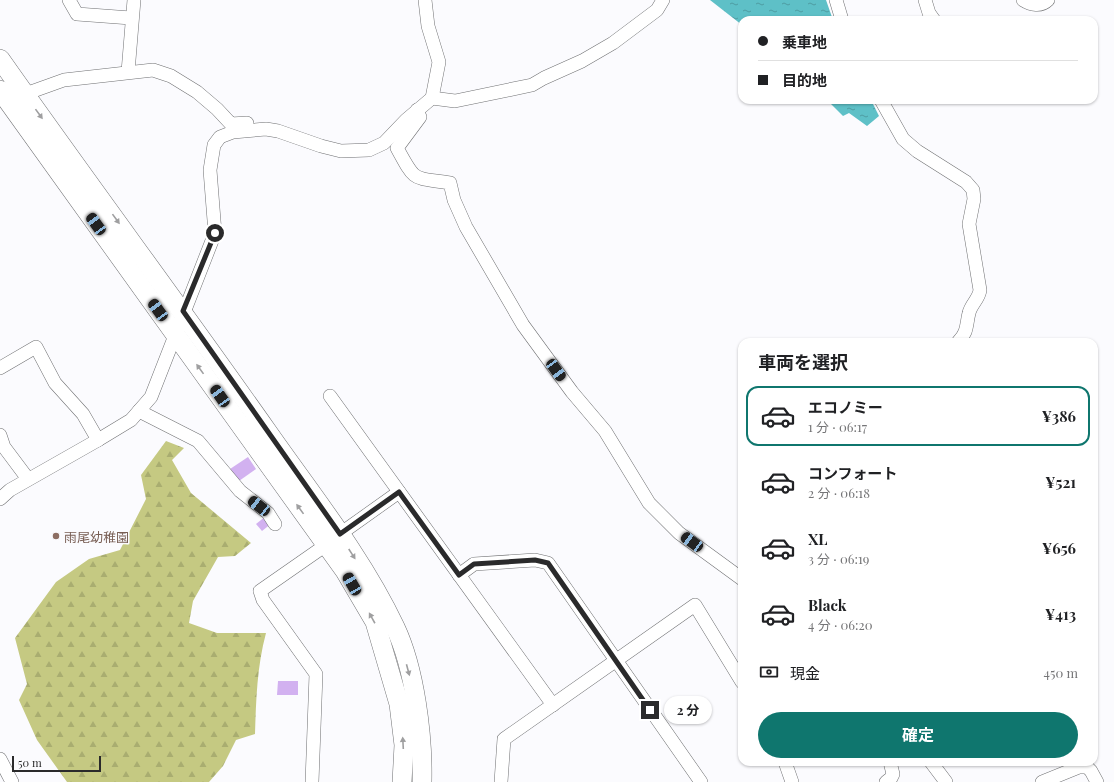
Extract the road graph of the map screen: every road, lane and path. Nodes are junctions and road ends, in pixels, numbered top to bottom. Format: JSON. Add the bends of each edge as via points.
{"nodes":[{"id":1,"x":69,"y":0,"type":"edge"},
{"id":2,"x":134,"y":0,"type":"edge"},
{"id":3,"x":425,"y":0,"type":"edge"},
{"id":4,"x":663,"y":0,"type":"edge"},
{"id":5,"x":836,"y":0,"type":"edge"},
{"id":6,"x":925,"y":0,"type":"edge"},
{"id":7,"x":1024,"y":0,"type":"edge"},
{"id":8,"x":1048,"y":0,"type":"edge"},
{"id":9,"x":841,"y":16,"type":"edge"},
{"id":10,"x":931,"y":16,"type":"edge"},
{"id":11,"x":131,"y":18,"type":"junction"},
{"id":12,"x":0,"y":59,"type":"edge"},
{"id":13,"x":128,"y":72,"type":"junction"},
{"id":14,"x":0,"y":90,"type":"edge"},
{"id":15,"x":24,"y":94,"type":"junction"},
{"id":16,"x":432,"y":98,"type":"junction"},
{"id":17,"x":883,"y":104,"type":"edge"},
{"id":18,"x":417,"y":110,"type":"junction"},
{"id":19,"x":278,"y":131,"type":"junction"},
{"id":20,"x":183,"y":311,"type":"junction"},
{"id":21,"x":175,"y":334,"type":"junction"},
{"id":22,"x":961,"y":338,"type":"edge"},
{"id":23,"x":2,"y":363,"type":"edge"},
{"id":24,"x":330,"y":396,"type":"dead end"},
{"id":25,"x":139,"y":411,"type":"junction"},
{"id":26,"x":0,"y":435,"type":"edge"},
{"id":27,"x":98,"y":440,"type":"junction"},
{"id":28,"x":28,"y":479,"type":"junction"},
{"id":29,"x":399,"y":492,"type":"junction"},
{"id":30,"x":0,"y":499,"type":"edge"},
{"id":31,"x":275,"y":524,"type":"dead end"},
{"id":32,"x":333,"y":540,"type":"junction"},
{"id":33,"x":459,"y":575,"type":"junction"},
{"id":34,"x":738,"y":576,"type":"edge"},
{"id":35,"x":616,"y":662,"type":"junction"},
{"id":36,"x":738,"y":675,"type":"edge"},
{"id":37,"x":553,"y":705,"type":"junction"},
{"id":38,"x":0,"y":759,"type":"edge"},
{"id":39,"x":786,"y":766,"type":"edge"},
{"id":40,"x":891,"y":766,"type":"edge"},
{"id":41,"x":935,"y":766,"type":"edge"},
{"id":42,"x":1094,"y":776,"type":"edge"},
{"id":43,"x":12,"y":782,"type":"edge"},
{"id":44,"x":312,"y":782,"type":"edge"},
{"id":45,"x":402,"y":782,"type":"edge"},
{"id":46,"x":422,"y":782,"type":"edge"},
{"id":47,"x":501,"y":782,"type":"edge"},
{"id":48,"x":701,"y":782,"type":"edge"},
{"id":49,"x":792,"y":782,"type":"edge"},
{"id":50,"x":886,"y":782,"type":"edge"},
{"id":51,"x":946,"y":782,"type":"edge"},
{"id":52,"x":1042,"y":782,"type":"edge"}],
"edges":[{"from":1,"to":11,"type":"street","via":[[77,14]]},
{"from":2,"to":11,"type":"street"},
{"from":3,"to":16,"type":"street","via":[[428,26],[439,62]]},
{"from":4,"to":16,"type":"street","via":[[657,10],[608,46],[582,62],[532,85],[455,101]]},
{"from":5,"to":9,"type":"street"},
{"from":6,"to":10,"type":"street"},
{"from":7,"to":8,"type":"street","via":[[1036,4],[1044,4]]},
{"from":11,"to":13,"type":"street"},
{"from":12,"to":15,"type":"street"},
{"from":13,"to":15,"type":"street","via":[[64,80]]},
{"from":13,"to":19,"type":"street","via":[[153,70],[171,76],[206,100],[231,124],[277,124]]},
{"from":14,"to":21,"type":"street"},
{"from":15,"to":20,"type":"street","one_way":true},
{"from":16,"to":18,"type":"street"},
{"from":17,"to":22,"type":"street","via":[[902,139],[966,182],[972,190],[974,199],[969,224],[980,290],[969,314],[967,331]]},
{"from":18,"to":19,"type":"street","via":[[384,143],[369,150],[341,151]]},
{"from":18,"to":34,"type":"street","via":[[420,117],[397,148],[409,170],[418,179],[450,183],[454,200],[466,227],[523,326],[572,392],[605,431],[649,503],[679,533]]},
{"from":19,"to":20,"type":"street","via":[[266,129],[233,132],[220,137],[214,145],[210,170],[215,233]]},
{"from":20,"to":21,"type":"street"},
{"from":20,"to":32,"type":"street"},
{"from":21,"to":25,"type":"street","via":[[151,397]]},
{"from":32,"to":21,"type":"street","one_way":true},
{"from":23,"to":27,"type":"street","via":[[36,347],[56,383],[83,414]]},
{"from":24,"to":29,"type":"street"},
{"from":25,"to":27,"type":"street","via":[[131,420]]},
{"from":25,"to":31,"type":"street","via":[[198,441],[240,491],[268,513]]},
{"from":26,"to":28,"type":"street","via":[[4,447]]},
{"from":27,"to":28,"type":"street"},
{"from":28,"to":30,"type":"street"},
{"from":29,"to":32,"type":"street"},
{"from":29,"to":33,"type":"street"},
{"from":32,"to":44,"type":"street","via":[[260,590],[262,600],[316,674]]},
{"from":45,"to":32,"type":"street","one_way":true,"via":[[404,745],[399,704],[375,622],[345,571]]},
{"from":32,"to":46,"type":"street","one_way":true,"via":[[366,574],[398,635],[417,714]]},
{"from":33,"to":35,"type":"street","via":[[474,564],[535,560],[548,563]]},
{"from":33,"to":37,"type":"street"},
{"from":35,"to":36,"type":"street","via":[[695,605]]},
{"from":35,"to":37,"type":"street"},
{"from":35,"to":48,"type":"street"},
{"from":37,"to":47,"type":"street","via":[[504,739]]},
{"from":38,"to":43,"type":"street"},
{"from":39,"to":49,"type":"street"},
{"from":40,"to":50,"type":"street","via":[[893,774]]},
{"from":41,"to":51,"type":"street"},
{"from":42,"to":52,"type":"street","via":[[1087,767],[1079,767]]}]}
